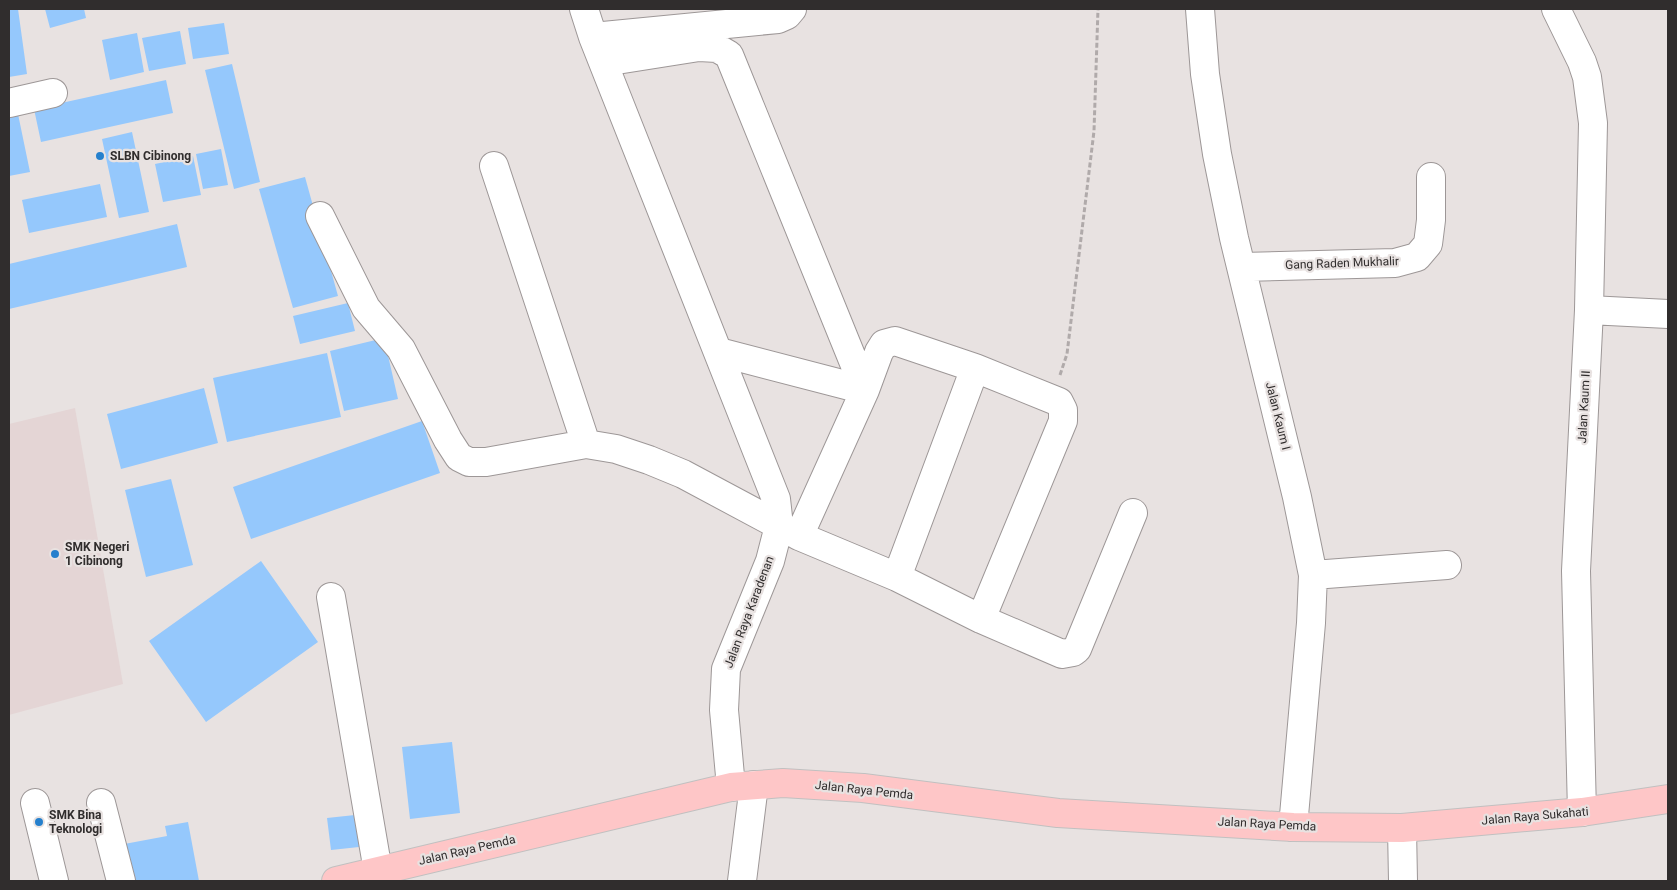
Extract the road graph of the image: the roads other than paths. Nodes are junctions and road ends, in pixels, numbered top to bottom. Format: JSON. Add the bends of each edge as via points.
{"nodes":[{"id":1,"x":584,"y":9,"type":"edge"},
{"id":2,"x":792,"y":9,"type":"edge"},
{"id":3,"x":1200,"y":9,"type":"edge"},
{"id":4,"x":1556,"y":9,"type":"edge"},
{"id":5,"x":593,"y":37,"type":"junction"},
{"id":6,"x":604,"y":62,"type":"junction"},
{"id":7,"x":53,"y":93,"type":"dead end"},
{"id":8,"x":9,"y":103,"type":"edge"},
{"id":9,"x":494,"y":166,"type":"dead end"},
{"id":10,"x":1431,"y":177,"type":"dead end"},
{"id":11,"x":320,"y":216,"type":"dead end"},
{"id":12,"x":1242,"y":267,"type":"junction"},
{"id":13,"x":1589,"y":310,"type":"junction"},
{"id":14,"x":1668,"y":314,"type":"edge"},
{"id":15,"x":719,"y":352,"type":"junction"},
{"id":16,"x":975,"y":368,"type":"junction"},
{"id":17,"x":865,"y":390,"type":"junction"},
{"id":18,"x":586,"y":444,"type":"junction"},
{"id":19,"x":1133,"y":513,"type":"dead end"},
{"id":20,"x":789,"y":531,"type":"junction"},
{"id":21,"x":1448,"y":566,"type":"dead end"},
{"id":22,"x":1313,"y":575,"type":"junction"},
{"id":23,"x":897,"y":577,"type":"junction"},
{"id":24,"x":331,"y":597,"type":"dead end"},
{"id":25,"x":981,"y":619,"type":"junction"},
{"id":26,"x":742,"y":786,"type":"junction"},
{"id":27,"x":1668,"y":799,"type":"edge"},
{"id":28,"x":35,"y":803,"type":"dead end"},
{"id":29,"x":101,"y":803,"type":"dead end"},
{"id":30,"x":1582,"y":812,"type":"junction"},
{"id":31,"x":1294,"y":827,"type":"junction"},
{"id":32,"x":1402,"y":828,"type":"junction"},
{"id":33,"x":378,"y":871,"type":"junction"},
{"id":34,"x":54,"y":881,"type":"edge"},
{"id":35,"x":121,"y":881,"type":"edge"},
{"id":36,"x":336,"y":881,"type":"edge"},
{"id":37,"x":742,"y":881,"type":"edge"},
{"id":38,"x":1403,"y":881,"type":"edge"}],
"edges":[{"from":1,"to":5,"type":"street"},
{"from":2,"to":5,"type":"street","via":[[778,20]]},
{"from":3,"to":12,"type":"street","name":"Jalan Kaum I","via":[[1205,74],[1217,154]]},
{"from":4,"to":13,"type":"street","name":"Jalan Kaum II","via":[[1582,62],[1591,97]]},
{"from":5,"to":6,"type":"street"},
{"from":6,"to":15,"type":"street"},
{"from":6,"to":17,"type":"street","via":[[699,47],[717,48],[729,55]]},
{"from":7,"to":8,"type":"street"},
{"from":9,"to":18,"type":"street"},
{"from":10,"to":12,"type":"street","name":"Gang Raden Mukhalir","via":[[1428,244],[1417,257],[1395,263]]},
{"from":11,"to":18,"type":"street","via":[[366,308],[401,349],[459,457],[469,462],[486,462]]},
{"from":12,"to":22,"type":"street","name":"Jalan Kaum I","via":[[1298,497]]},
{"from":13,"to":14,"type":"street"},
{"from":13,"to":30,"type":"street","name":"Jalan Kaum II","via":[[1576,571]]},
{"from":15,"to":17,"type":"street"},
{"from":15,"to":20,"type":"street"},
{"from":16,"to":17,"type":"street","via":[[894,341],[884,344],[879,352]]},
{"from":16,"to":23,"type":"street"},
{"from":16,"to":25,"type":"street","via":[[1053,399],[1063,410],[1063,421]]},
{"from":17,"to":20,"type":"street"},
{"from":18,"to":20,"type":"street","via":[[616,450],[683,474]]},
{"from":19,"to":25,"type":"street","via":[[1074,652],[1062,654]]},
{"from":20,"to":23,"type":"street"},
{"from":20,"to":26,"type":"street","name":"Jalan Raya Karadenan","via":[[770,561],[726,669],[724,710]]},
{"from":21,"to":22,"type":"street"},
{"from":22,"to":31,"type":"street","name":"Jalan Kaum I"},
{"from":23,"to":25,"type":"street"},
{"from":24,"to":33,"type":"street"},
{"from":26,"to":31,"type":"main road","name":"Jalan Raya Pemda","via":[[783,783],[863,788],[1058,813]]},
{"from":26,"to":33,"type":"main road","name":"Jalan Raya Pemda"},
{"from":26,"to":37,"type":"street","name":"Jalan Raya Karadenan"},
{"from":27,"to":30,"type":"main road","name":"Jalan Raya Sukahati"},
{"from":28,"to":34,"type":"street"},
{"from":29,"to":35,"type":"street"},
{"from":30,"to":32,"type":"main road","name":"Jalan Raya Sukahati"},
{"from":31,"to":32,"type":"main road","name":"Jalan Raya Pemda"},
{"from":32,"to":38,"type":"street"},
{"from":33,"to":36,"type":"main road","name":"Jalan Raya Pemda"}]}
